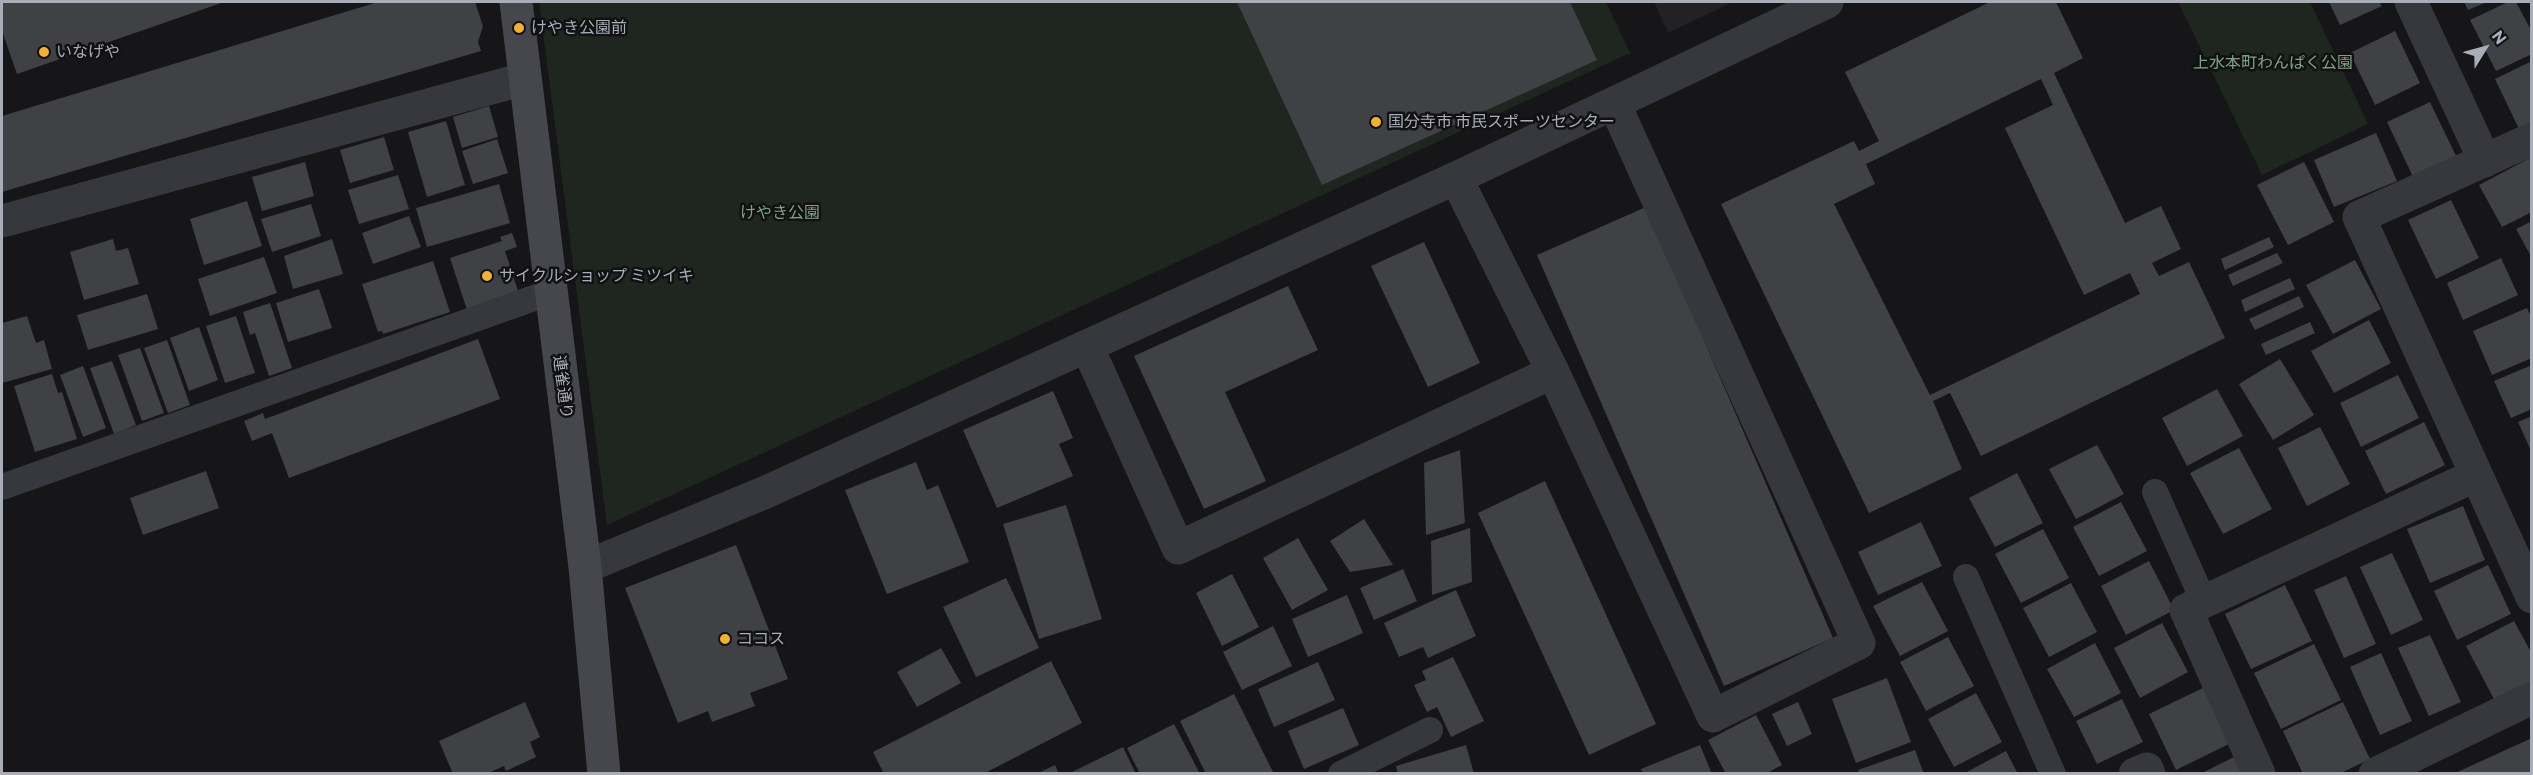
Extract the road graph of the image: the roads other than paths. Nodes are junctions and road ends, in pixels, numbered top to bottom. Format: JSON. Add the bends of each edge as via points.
{"nodes":[{"id":1,"x":516,"y":2,"type":"edge"},
{"id":2,"x":1827,"y":2,"type":"edge"},
{"id":3,"x":2411,"y":2,"type":"edge"},
{"id":4,"x":524,"y":79,"type":"junction"},
{"id":5,"x":1614,"y":103,"type":"junction"},
{"id":6,"x":2532,"y":140,"type":"edge"},
{"id":7,"x":2485,"y":161,"type":"junction"},
{"id":8,"x":1456,"y":177,"type":"junction"},
{"id":9,"x":2,"y":221,"type":"edge"},
{"id":10,"x":551,"y":292,"type":"junction"},
{"id":11,"x":1087,"y":346,"type":"junction"},
{"id":12,"x":1553,"y":372,"type":"junction"},
{"id":13,"x":2475,"y":476,"type":"junction"},
{"id":14,"x":2,"y":487,"type":"edge"},
{"id":15,"x":2155,"y":492,"type":"dead end"},
{"id":16,"x":585,"y":567,"type":"junction"},
{"id":17,"x":1966,"y":577,"type":"dead end"},
{"id":18,"x":2532,"y":597,"type":"edge"},
{"id":19,"x":2203,"y":600,"type":"junction"},
{"id":20,"x":2532,"y":699,"type":"edge"},
{"id":21,"x":1430,"y":730,"type":"dead end"},
{"id":22,"x":604,"y":774,"type":"edge"},
{"id":23,"x":1341,"y":774,"type":"edge"},
{"id":24,"x":2053,"y":774,"type":"edge"},
{"id":25,"x":2135,"y":774,"type":"edge"},
{"id":26,"x":2149,"y":774,"type":"edge"},
{"id":27,"x":2259,"y":774,"type":"edge"},
{"id":28,"x":2375,"y":774,"type":"edge"}],
"edges":[{"from":1,"to":4,"type":"main road","name":"連雀通り"},
{"from":2,"to":5,"type":"street"},
{"from":3,"to":7,"type":"street"},
{"from":4,"to":9,"type":"street"},
{"from":4,"to":10,"type":"main road","name":"連雀通り"},
{"from":5,"to":8,"type":"street"},
{"from":5,"to":12,"type":"street","via":[[1858,643],[1713,716]]},
{"from":6,"to":7,"type":"street"},
{"from":7,"to":13,"type":"street","via":[[2359,218]]},
{"from":8,"to":11,"type":"street"},
{"from":8,"to":12,"type":"street"},
{"from":10,"to":14,"type":"lane"},
{"from":10,"to":16,"type":"main road","name":"連雀通り"},
{"from":11,"to":12,"type":"street","via":[[1178,548]]},
{"from":11,"to":16,"type":"street","via":[[766,492]]},
{"from":13,"to":18,"type":"street"},
{"from":13,"to":19,"type":"street"},
{"from":15,"to":19,"type":"lane"},
{"from":16,"to":22,"type":"main road","name":"連雀通り"},
{"from":17,"to":24,"type":"lane"},
{"from":19,"to":27,"type":"street","via":[[2186,610]]},
{"from":20,"to":28,"type":"street"},
{"from":21,"to":23,"type":"lane"},
{"from":25,"to":26,"type":"street","via":[[2147,769]]}]}
